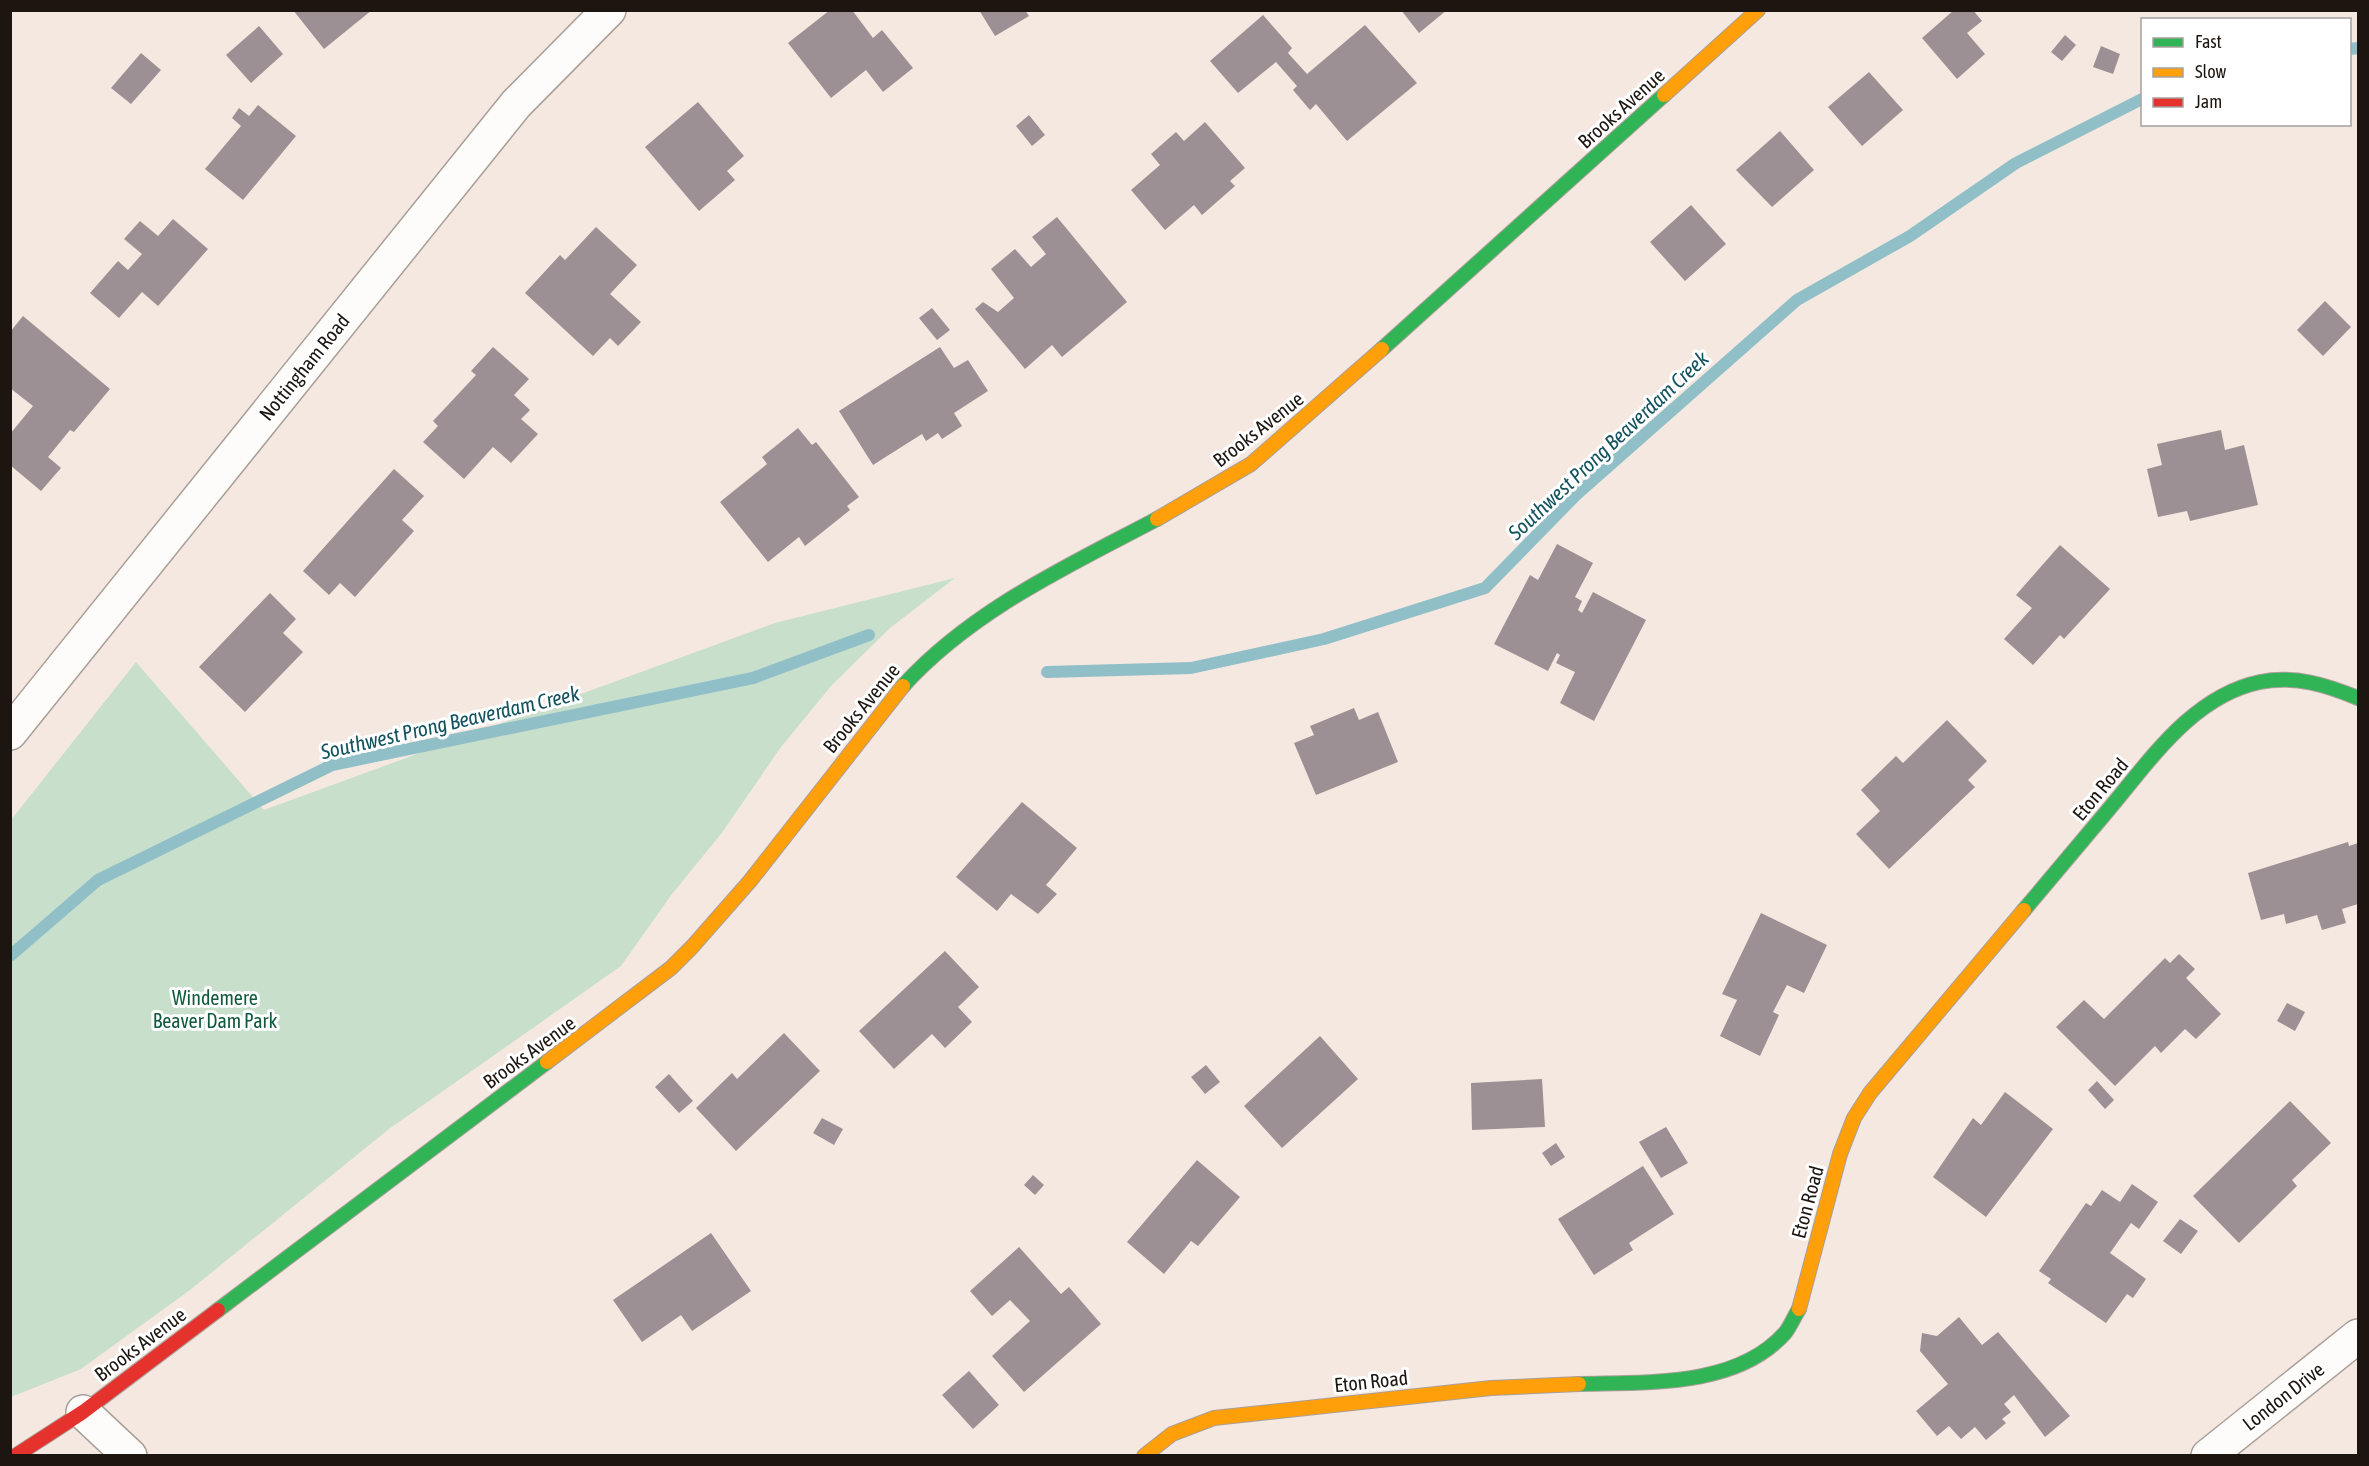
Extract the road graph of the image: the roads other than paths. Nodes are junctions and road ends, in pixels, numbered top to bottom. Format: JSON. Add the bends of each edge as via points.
{"nodes":[{"id":1,"x":609,"y":10,"type":"edge"},
{"id":2,"x":1758,"y":10,"type":"edge"},
{"id":3,"x":2358,"y":698,"type":"edge"},
{"id":4,"x":10,"y":733,"type":"edge"},
{"id":5,"x":2358,"y":1336,"type":"edge"},
{"id":6,"x":83,"y":1412,"type":"junction"},
{"id":7,"x":15,"y":1455,"type":"edge"},
{"id":8,"x":130,"y":1455,"type":"edge"},
{"id":9,"x":1144,"y":1455,"type":"edge"},
{"id":10,"x":2208,"y":1455,"type":"edge"}],
"edges":[{"from":1,"to":4,"type":"street","name":"Nottingham Road","via":[[508,113]]},
{"from":2,"to":6,"type":"street","name":"Brooks Avenue","via":[[1329,398],[1256,458],[1225,481],[996,607],[942,648],[881,711],[752,880],[671,968]]},
{"from":3,"to":9,"type":"street","name":"Eton Road","via":[[2307,680],[2268,680],[2235,688],[2174,732],[1870,1093],[1854,1118],[1840,1154],[1800,1307],[1785,1333],[1763,1351],[1728,1369],[1691,1380],[1491,1388],[1214,1418],[1172,1434]]},
{"from":5,"to":10,"type":"street","name":"London Drive"},
{"from":6,"to":7,"type":"street","name":"Brooks Avenue"},
{"from":6,"to":8,"type":"street"}]}
